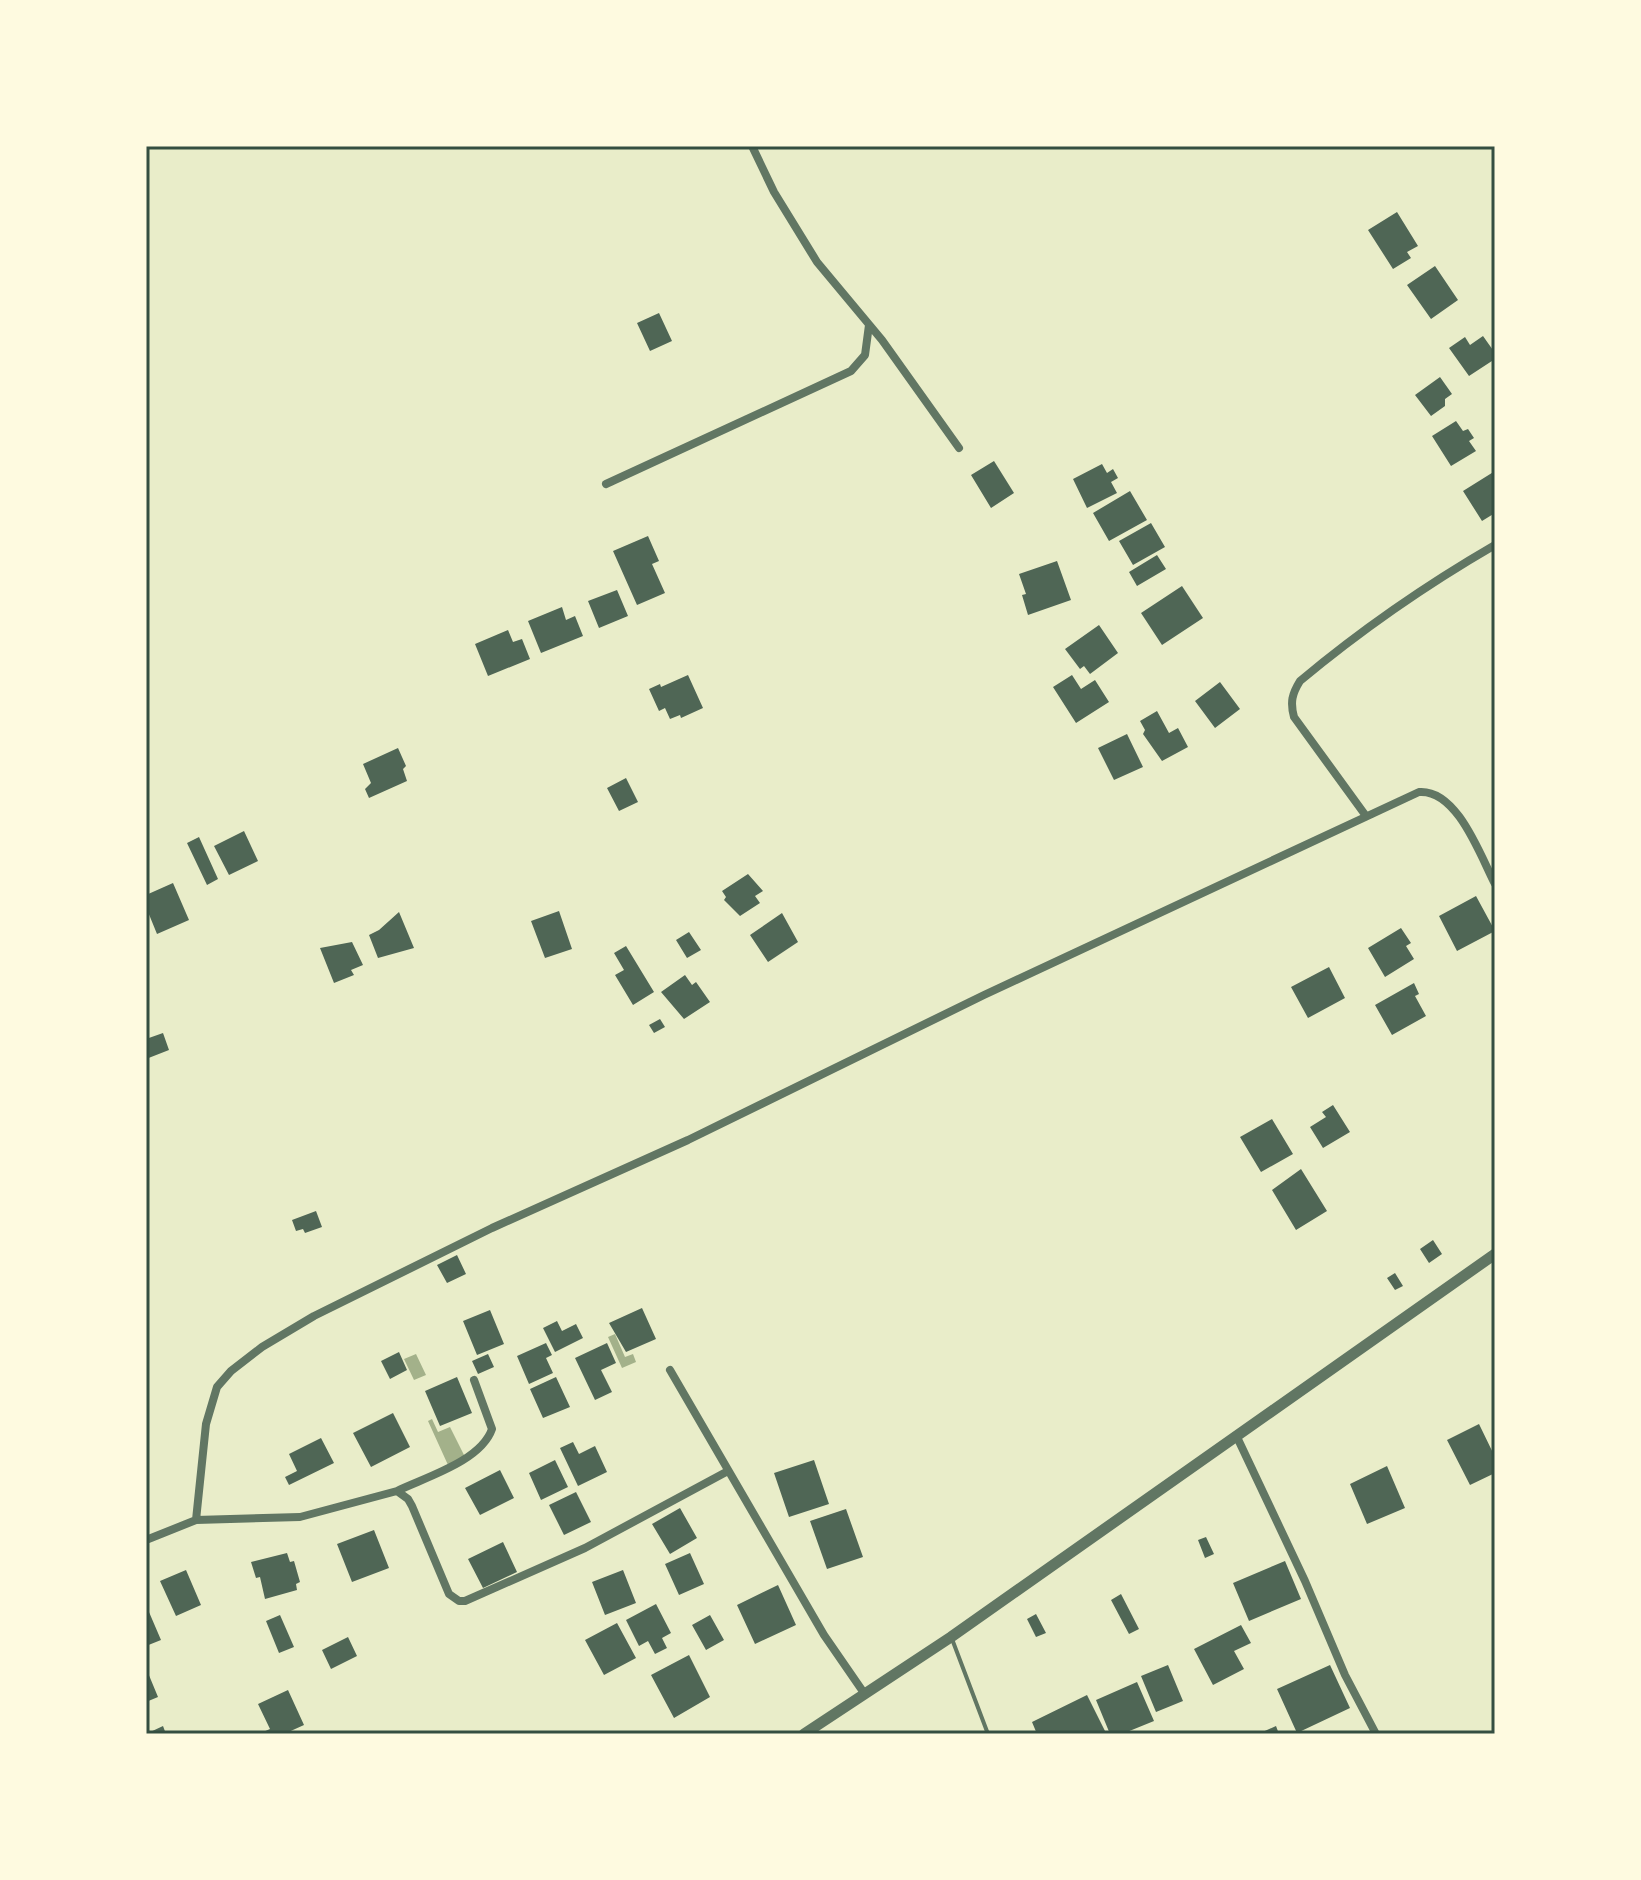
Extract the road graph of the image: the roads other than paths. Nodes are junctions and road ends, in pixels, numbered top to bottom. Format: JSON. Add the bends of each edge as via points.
{"nodes":[{"id":1,"x":752,"y":146,"type":"edge"},
{"id":2,"x":869,"y":325,"type":"junction"},
{"id":3,"x":959,"y":448,"type":"dead end"},
{"id":4,"x":606,"y":484,"type":"dead end"},
{"id":5,"x":1495,"y":545,"type":"edge"},
{"id":6,"x":1366,"y":816,"type":"junction"},
{"id":7,"x":1495,"y":884,"type":"edge"},
{"id":8,"x":1493,"y":1259,"type":"edge"},
{"id":9,"x":670,"y":1370,"type":"dead end"},
{"id":10,"x":474,"y":1380,"type":"dead end"},
{"id":11,"x":1236,"y":1435,"type":"junction"},
{"id":12,"x":728,"y":1471,"type":"junction"},
{"id":13,"x":397,"y":1491,"type":"junction"},
{"id":14,"x":196,"y":1520,"type":"junction"},
{"id":15,"x":146,"y":1540,"type":"edge"},
{"id":16,"x":951,"y":1637,"type":"junction"},
{"id":17,"x":864,"y":1693,"type":"junction"},
{"id":18,"x":804,"y":1734,"type":"edge"},
{"id":19,"x":988,"y":1734,"type":"edge"},
{"id":20,"x":1376,"y":1734,"type":"edge"}],
"edges":[{"from":1,"to":2,"type":"street","via":[[817,262]]},
{"from":2,"to":3,"type":"street"},
{"from":2,"to":4,"type":"street","via":[[865,355],[851,371]]},
{"from":5,"to":6,"type":"street","via":[[1387,613],[1300,681],[1292,693],[1294,717]]},
{"from":6,"to":7,"type":"street","via":[[1419,792],[1436,793],[1463,822]]},
{"from":6,"to":14,"type":"street","via":[[492,1228],[262,1347],[217,1387],[206,1424]]},
{"from":8,"to":11,"type":"street"},
{"from":9,"to":12,"type":"street"},
{"from":10,"to":13,"type":"street","via":[[492,1429],[488,1441],[470,1457]]},
{"from":11,"to":16,"type":"street"},
{"from":11,"to":20,"type":"street"},
{"from":12,"to":13,"type":"street","via":[[585,1548],[465,1601],[449,1594],[412,1506]]},
{"from":12,"to":17,"type":"street"},
{"from":13,"to":14,"type":"street","via":[[300,1517]]},
{"from":14,"to":15,"type":"street"},
{"from":16,"to":17,"type":"street"},
{"from":16,"to":19,"type":"lane"},
{"from":17,"to":18,"type":"street"}]}
